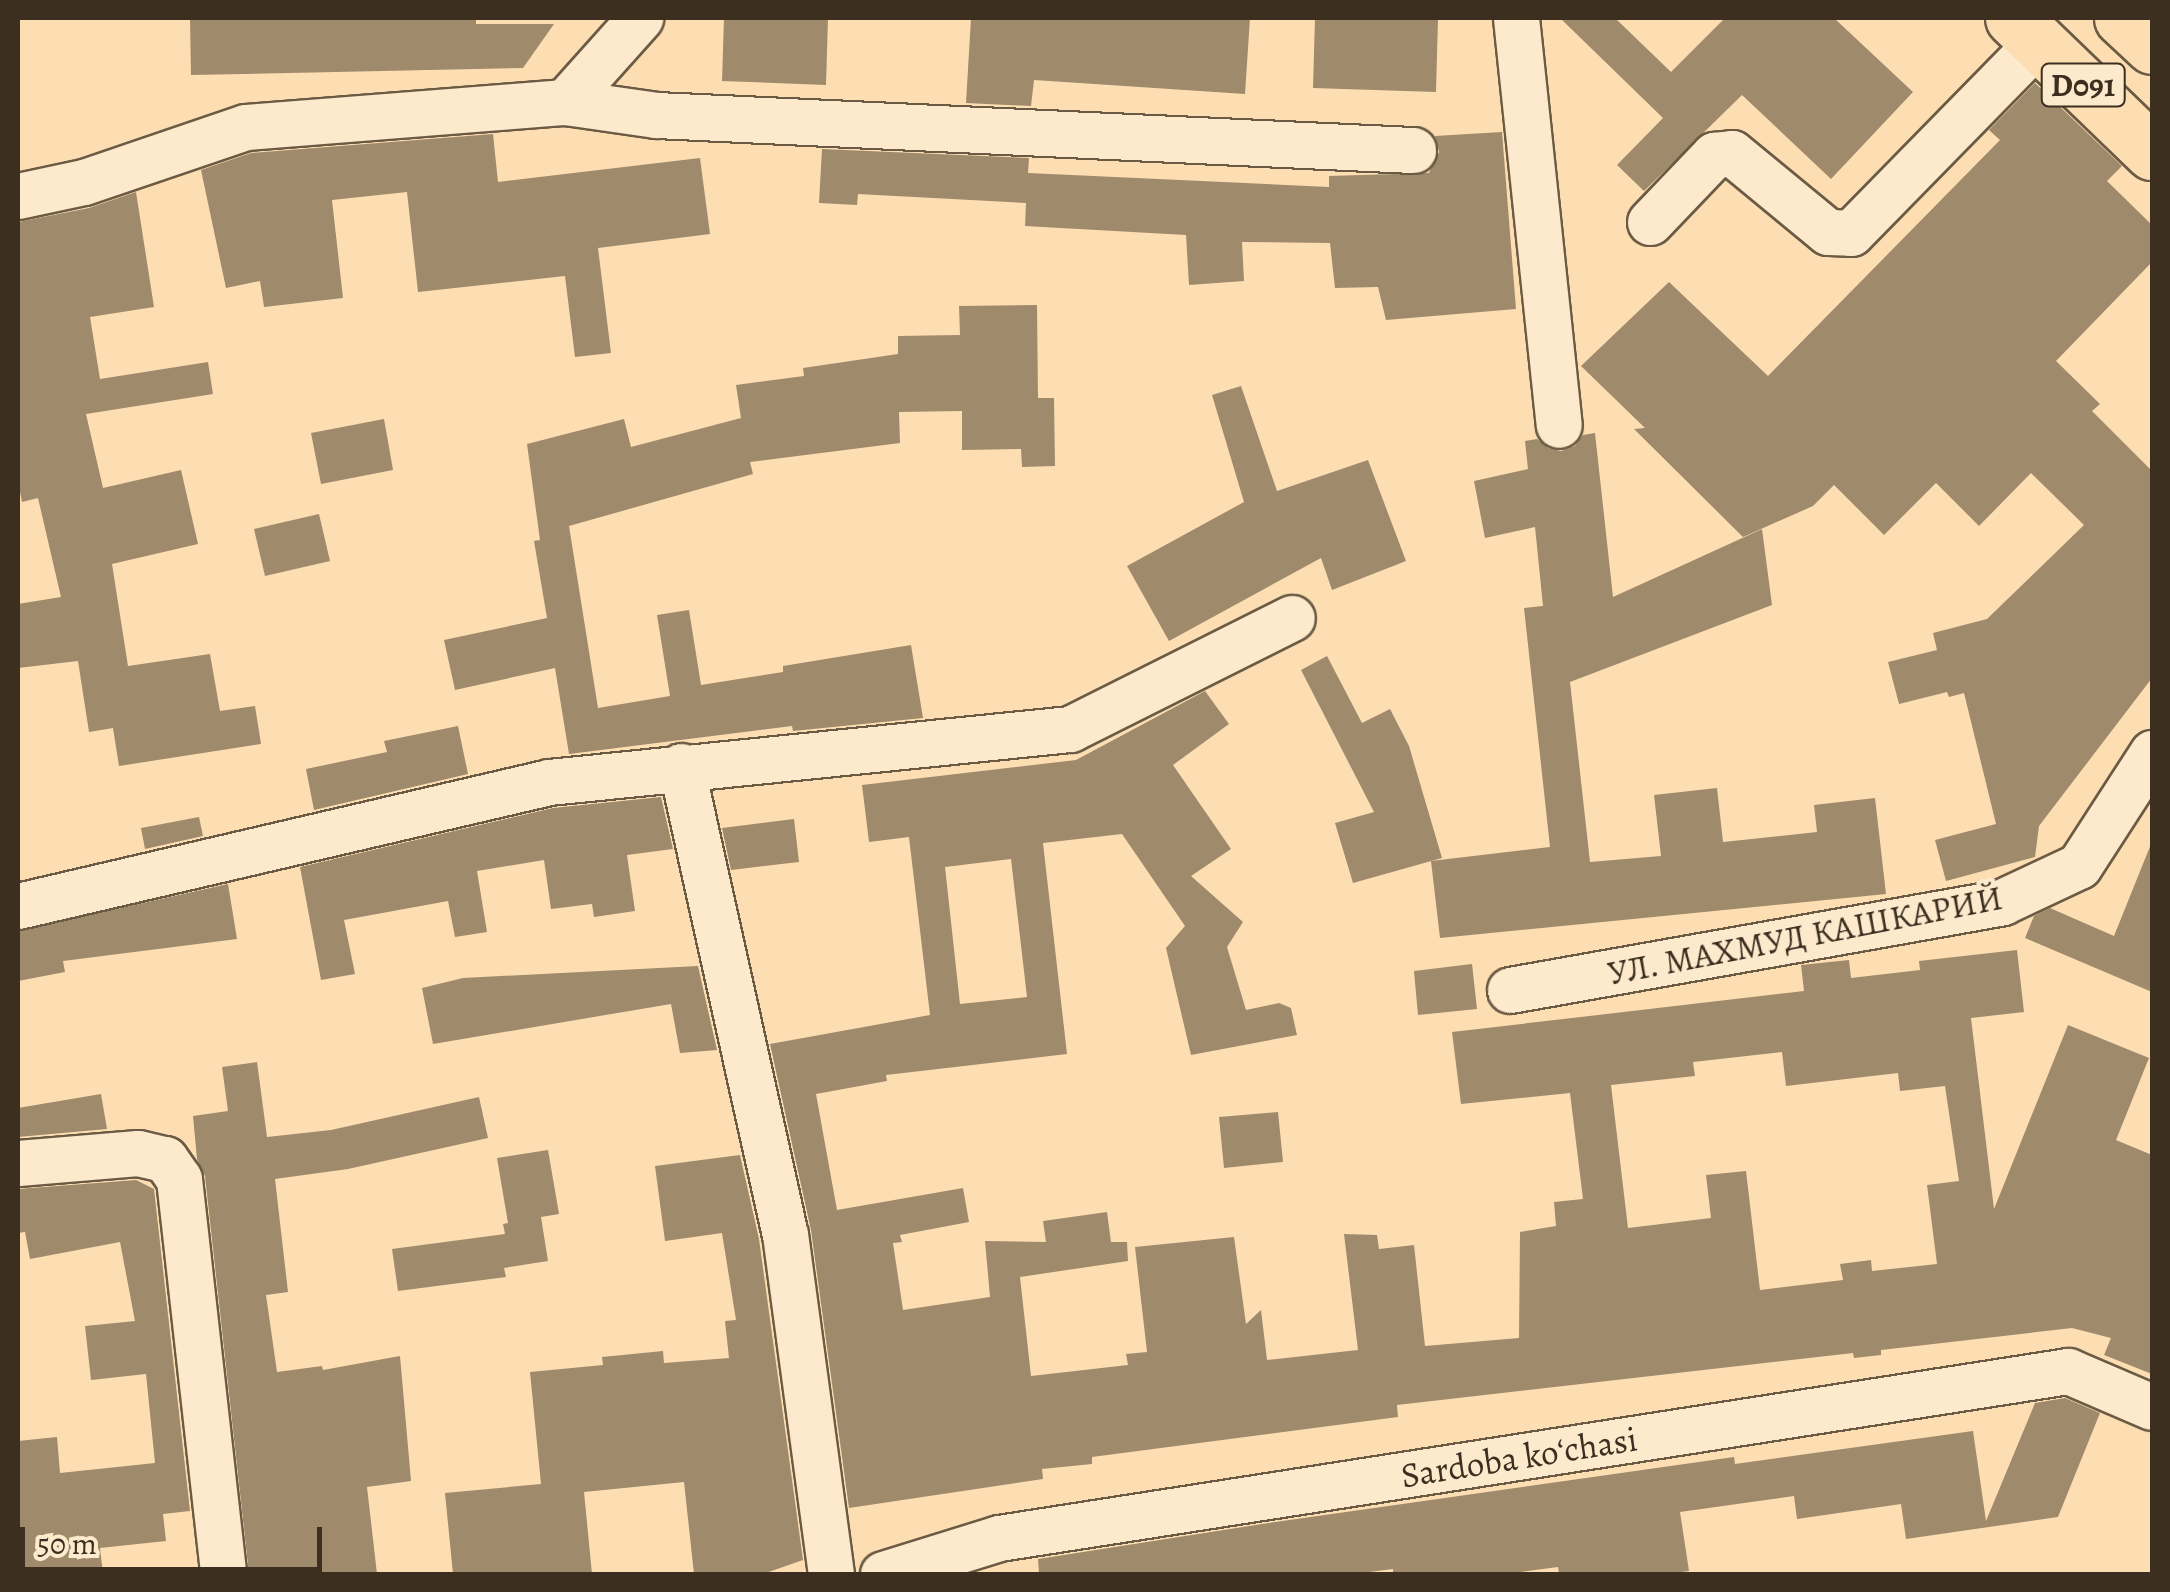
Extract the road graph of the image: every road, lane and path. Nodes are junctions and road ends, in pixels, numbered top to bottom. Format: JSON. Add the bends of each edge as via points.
{"nodes":[{"id":1,"x":640,"y":18,"type":"edge"},
{"id":2,"x":1516,"y":18,"type":"edge"},
{"id":3,"x":2122,"y":18,"type":"edge"},
{"id":4,"x":2026,"y":30,"type":"edge"},
{"id":5,"x":2152,"y":46,"type":"edge"},
{"id":6,"x":565,"y":102,"type":"junction"},
{"id":7,"x":1412,"y":150,"type":"dead end"},
{"id":8,"x":2152,"y":152,"type":"edge"},
{"id":9,"x":18,"y":196,"type":"edge"},
{"id":10,"x":1650,"y":222,"type":"dead end"},
{"id":11,"x":1559,"y":426,"type":"dead end"},
{"id":12,"x":1292,"y":618,"type":"dead end"},
{"id":13,"x":2152,"y":752,"type":"edge"},
{"id":14,"x":681,"y":766,"type":"junction"},
{"id":15,"x":18,"y":906,"type":"edge"},
{"id":16,"x":1510,"y":990,"type":"dead end"},
{"id":17,"x":18,"y":1163,"type":"edge"},
{"id":18,"x":2152,"y":1407,"type":"edge"},
{"id":19,"x":223,"y":1574,"type":"edge"},
{"id":20,"x":830,"y":1574,"type":"edge"},
{"id":21,"x":883,"y":1574,"type":"edge"}],
"edges":[{"from":1,"to":6,"type":"street"},
{"from":2,"to":11,"type":"street"},
{"from":3,"to":5,"type":"highway","number":"D091"},
{"from":4,"to":8,"type":"highway","number":"D091"},
{"from":4,"to":10,"type":"street","via":[[1852,232],[1828,232],[1732,153],[1714,155]]},
{"from":6,"to":7,"type":"street","via":[[656,114]]},
{"from":6,"to":9,"type":"street","via":[[246,128],[84,182]]},
{"from":12,"to":14,"type":"street","via":[[1070,729]]},
{"from":13,"to":16,"type":"street","name":"УЛ. МАХМУД КАШКАРИЙ","via":[[2079,866],[2002,902]]},
{"from":14,"to":15,"type":"street","via":[[549,782]]},
{"from":14,"to":20,"type":"street","via":[[785,1234]]},
{"from":17,"to":19,"type":"street","via":[[138,1153],[165,1158],[179,1179]]},
{"from":18,"to":21,"type":"street","name":"Sardoba koʻchasi","via":[[2068,1371],[998,1538]]}]}
